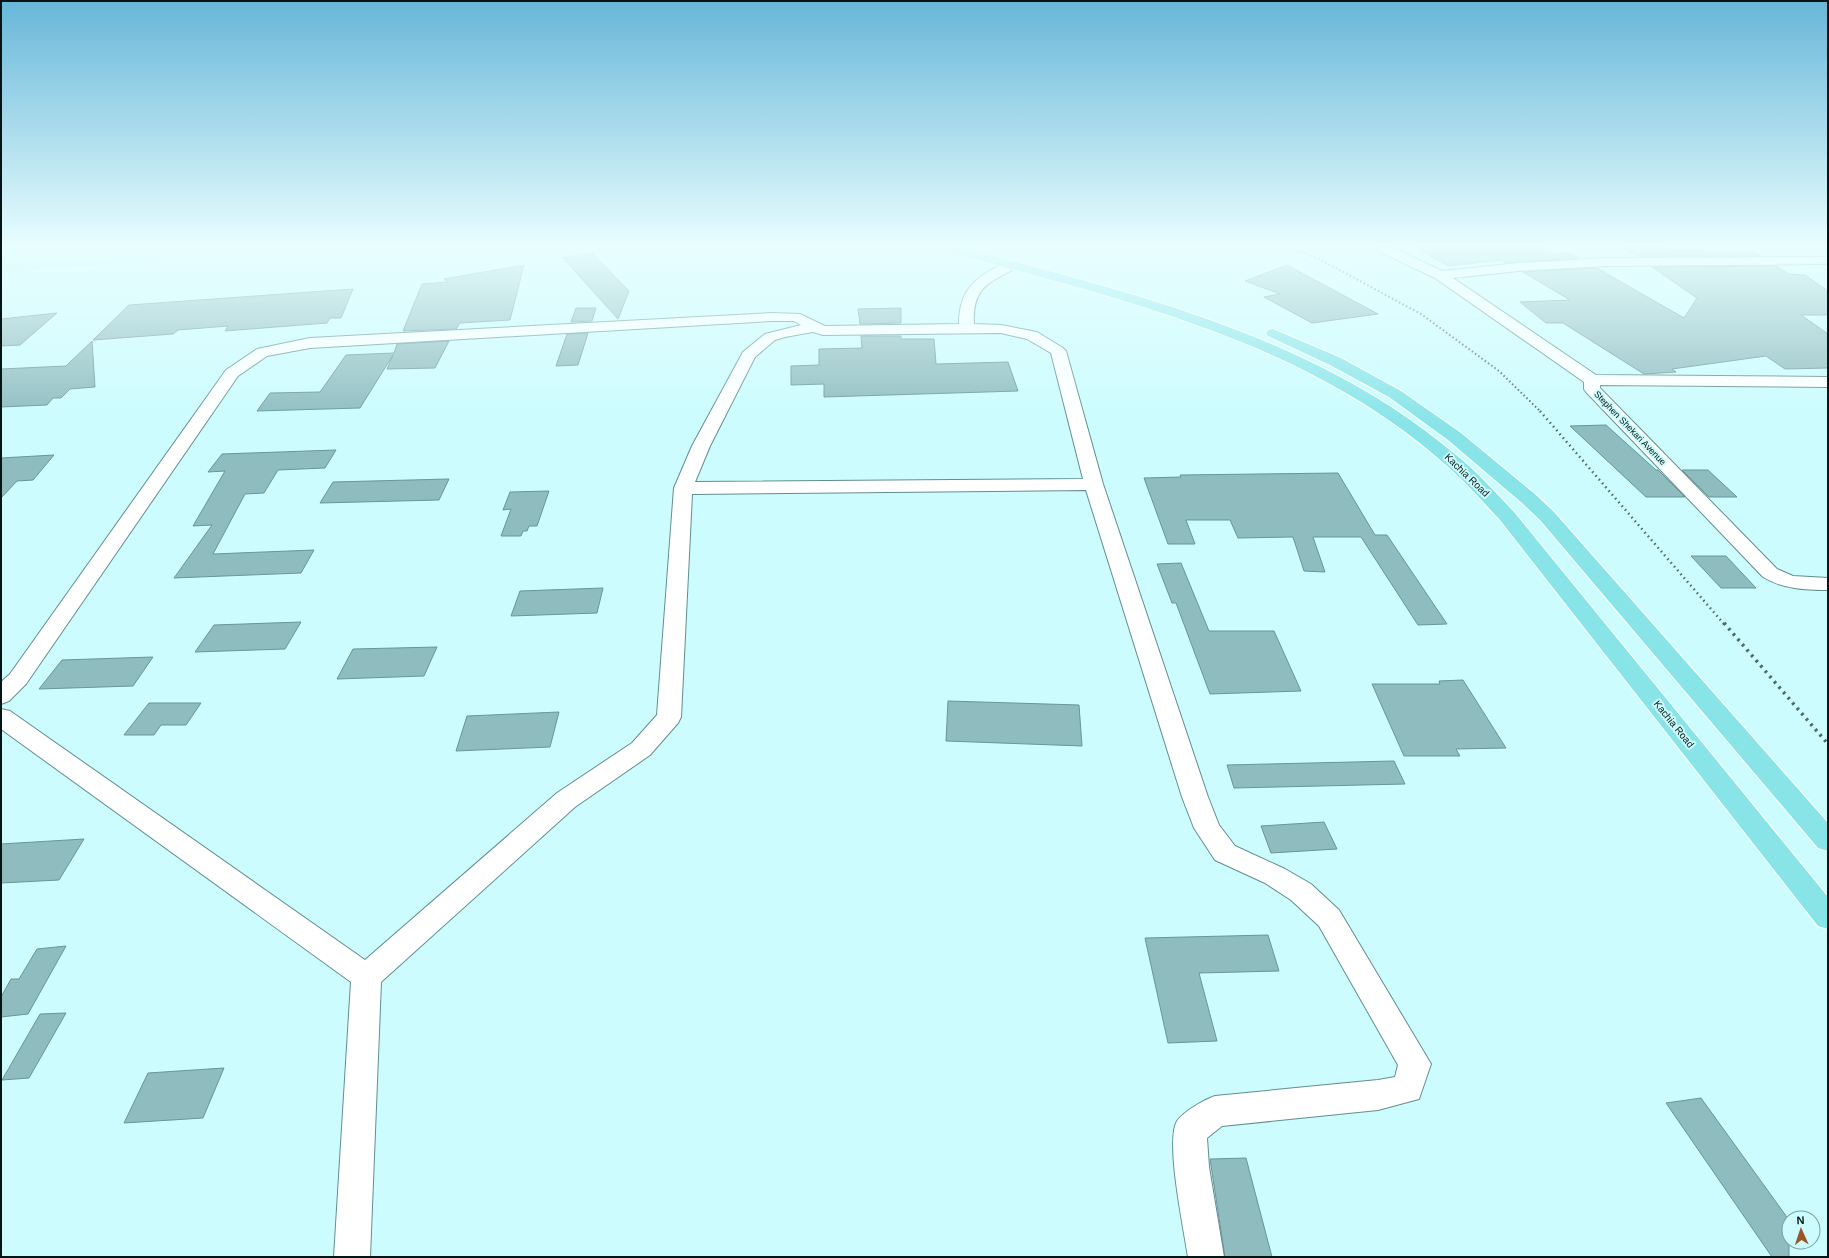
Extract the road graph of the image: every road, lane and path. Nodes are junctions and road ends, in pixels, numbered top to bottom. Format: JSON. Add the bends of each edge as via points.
{"nodes":[{"id":1,"x":967,"y":307,"type":"edge"},
{"id":2,"x":1157,"y":307,"type":"edge"},
{"id":3,"x":1199,"y":307,"type":"edge"},
{"id":4,"x":1486,"y":307,"type":"edge"},
{"id":5,"x":812,"y":328,"type":"junction"},
{"id":6,"x":968,"y":328,"type":"junction"},
{"id":7,"x":1592,"y":380,"type":"junction"},
{"id":8,"x":1828,"y":382,"type":"edge"},
{"id":9,"x":1094,"y":484,"type":"junction"},
{"id":10,"x":683,"y":488,"type":"junction"},
{"id":11,"x":1828,"y":584,"type":"edge"},
{"id":12,"x":1,"y":696,"type":"edge"},
{"id":13,"x":1,"y":717,"type":"edge"},
{"id":14,"x":1828,"y":841,"type":"edge"},
{"id":15,"x":1828,"y":918,"type":"edge"},
{"id":16,"x":366,"y":977,"type":"junction"},
{"id":17,"x":352,"y":1257,"type":"edge"},
{"id":18,"x":1206,"y":1257,"type":"edge"}],
"edges":[{"from":1,"to":6,"type":"street"},
{"from":2,"to":15,"type":"main road","name":"Kachia Road","via":[[1244,336],[1328,376],[1364,397],[1443,453],[1507,516]]},
{"from":3,"to":14,"type":"main road","name":"Kachia Road","via":[[1308,348],[1352,370],[1438,423],[1479,455],[1547,516]]},
{"from":4,"to":7,"type":"street","name":"Stephen Shekari Avenue"},
{"from":5,"to":6,"type":"street","via":[[838,332]]},
{"from":5,"to":10,"type":"street","via":[[774,334],[759,343],[748,356],[701,446]]},
{"from":5,"to":12,"type":"street","via":[[794,317],[772,317],[310,343],[262,352],[232,373],[18,679]]},
{"from":6,"to":9,"type":"street","via":[[1001,329],[1032,336],[1058,351]]},
{"from":7,"to":8,"type":"street"},
{"from":7,"to":11,"type":"street","name":"Stephen Shekari Avenue","via":[[1592,389],[1770,574],[1797,584]]},
{"from":9,"to":10,"type":"street"},
{"from":9,"to":18,"type":"street","via":[[1207,828],[1225,853],[1276,876],[1301,892],[1328,918],[1415,1064],[1407,1088],[1378,1095],[1215,1111],[1190,1131],[1192,1167]]},
{"from":10,"to":16,"type":"street","via":[[668,717],[641,749],[566,800]]},
{"from":13,"to":16,"type":"street"},
{"from":16,"to":17,"type":"street"}]}
